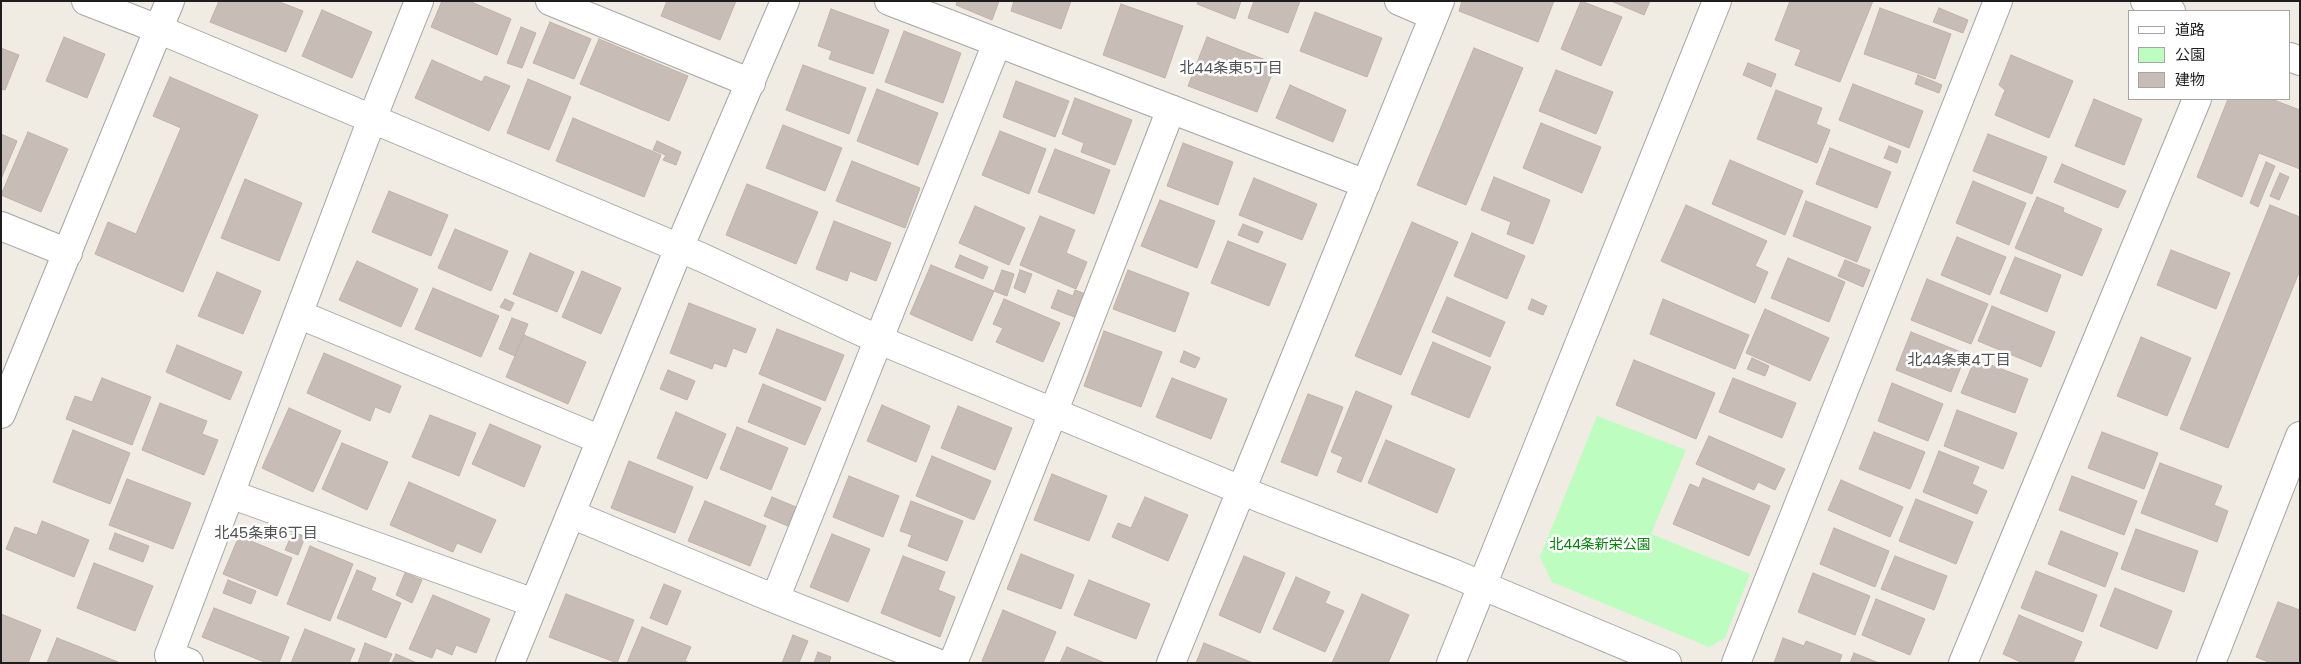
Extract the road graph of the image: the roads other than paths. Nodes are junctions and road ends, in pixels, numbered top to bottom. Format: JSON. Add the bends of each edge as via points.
{"nodes":[{"id":1,"x":86,"y":1,"type":"edge"},
{"id":2,"x":170,"y":1,"type":"edge"},
{"id":3,"x":419,"y":1,"type":"edge"},
{"id":4,"x":550,"y":1,"type":"edge"},
{"id":5,"x":785,"y":1,"type":"edge"},
{"id":6,"x":889,"y":1,"type":"edge"},
{"id":7,"x":1399,"y":1,"type":"edge"},
{"id":8,"x":1717,"y":1,"type":"edge"},
{"id":9,"x":1998,"y":1,"type":"edge"},
{"id":10,"x":1437,"y":8,"type":"edge"},
{"id":11,"x":158,"y":29,"type":"junction"},
{"id":12,"x":997,"y":43,"type":"junction"},
{"id":13,"x":751,"y":82,"type":"junction"},
{"id":14,"x":2197,"y":100,"type":"edge"},
{"id":15,"x":1171,"y":109,"type":"junction"},
{"id":16,"x":372,"y":119,"type":"junction"},
{"id":17,"x":1366,"y":184,"type":"junction"},
{"id":18,"x":1,"y":226,"type":"edge"},
{"id":19,"x":679,"y":248,"type":"junction"},
{"id":20,"x":68,"y":253,"type":"junction"},
{"id":21,"x":298,"y":314,"type":"junction"},
{"id":22,"x":877,"y":339,"type":"junction"},
{"id":23,"x":1054,"y":412,"type":"junction"},
{"id":24,"x":1,"y":414,"type":"edge"},
{"id":25,"x":2300,"y":436,"type":"edge"},
{"id":26,"x":601,"y":440,"type":"junction"},
{"id":27,"x":1241,"y":490,"type":"junction"},
{"id":28,"x":230,"y":494,"type":"junction"},
{"id":29,"x":571,"y":514,"type":"junction"},
{"id":30,"x":1482,"y":585,"type":"junction"},
{"id":31,"x":775,"y":599,"type":"junction"},
{"id":32,"x":534,"y":603,"type":"junction"},
{"id":33,"x":190,"y":663,"type":"edge"},
{"id":34,"x":510,"y":663,"type":"edge"},
{"id":35,"x":938,"y":663,"type":"edge"},
{"id":36,"x":953,"y":663,"type":"edge"},
{"id":37,"x":1171,"y":663,"type":"edge"},
{"id":38,"x":1451,"y":663,"type":"edge"},
{"id":39,"x":1666,"y":663,"type":"edge"},
{"id":40,"x":1736,"y":663,"type":"edge"},
{"id":41,"x":1963,"y":663,"type":"edge"},
{"id":42,"x":2211,"y":663,"type":"edge"}],
"edges":[{"from":1,"to":11,"type":"street"},
{"from":2,"to":11,"type":"street"},
{"from":3,"to":16,"type":"street"},
{"from":4,"to":13,"type":"street"},
{"from":5,"to":13,"type":"street"},
{"from":6,"to":12,"type":"street"},
{"from":7,"to":10,"type":"street"},
{"from":8,"to":30,"type":"street"},
{"from":9,"to":40,"type":"street"},
{"from":10,"to":17,"type":"street"},
{"from":11,"to":16,"type":"street"},
{"from":11,"to":20,"type":"street"},
{"from":12,"to":15,"type":"street"},
{"from":12,"to":22,"type":"street"},
{"from":13,"to":19,"type":"street"},
{"from":14,"to":41,"type":"street"},
{"from":15,"to":17,"type":"street"},
{"from":15,"to":23,"type":"street"},
{"from":16,"to":19,"type":"street"},
{"from":16,"to":21,"type":"street"},
{"from":17,"to":27,"type":"street"},
{"from":18,"to":20,"type":"street"},
{"from":19,"to":22,"type":"street"},
{"from":19,"to":26,"type":"street"},
{"from":20,"to":24,"type":"street"},
{"from":21,"to":26,"type":"street"},
{"from":21,"to":28,"type":"street"},
{"from":22,"to":23,"type":"street"},
{"from":22,"to":31,"type":"street"},
{"from":23,"to":27,"type":"street"},
{"from":23,"to":36,"type":"street"},
{"from":25,"to":42,"type":"street"},
{"from":26,"to":29,"type":"street"},
{"from":27,"to":30,"type":"street"},
{"from":27,"to":37,"type":"street"},
{"from":28,"to":32,"type":"street"},
{"from":28,"to":33,"type":"street","via":[[169,655]]},
{"from":29,"to":31,"type":"street"},
{"from":29,"to":32,"type":"street"},
{"from":30,"to":38,"type":"street"},
{"from":30,"to":39,"type":"street"},
{"from":31,"to":35,"type":"street"},
{"from":32,"to":34,"type":"street"}]}
